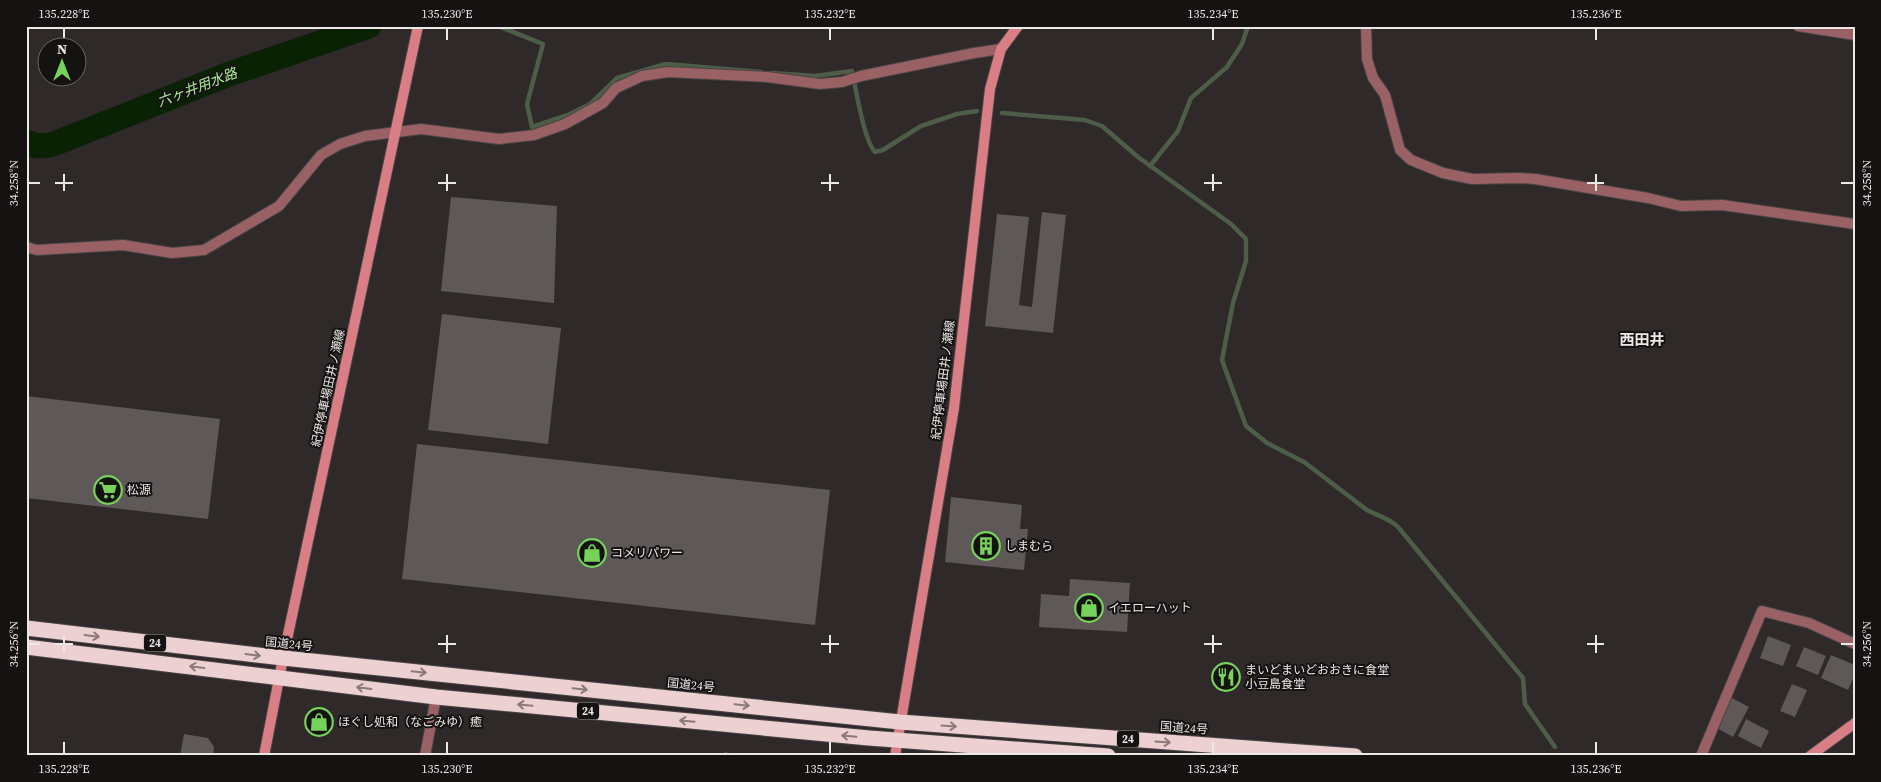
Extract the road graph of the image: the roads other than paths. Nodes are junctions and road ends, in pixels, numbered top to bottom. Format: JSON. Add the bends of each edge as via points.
{"nodes":[{"id":1,"x":418,"y":26,"type":"edge"},
{"id":2,"x":1018,"y":26,"type":"edge"},
{"id":3,"x":1366,"y":26,"type":"edge"},
{"id":4,"x":1798,"y":26,"type":"edge"},
{"id":5,"x":1855,"y":35,"type":"edge"},
{"id":6,"x":1001,"y":49,"type":"junction"},
{"id":7,"x":395,"y":133,"type":"junction"},
{"id":8,"x":1855,"y":224,"type":"edge"},
{"id":9,"x":26,"y":247,"type":"edge"},
{"id":10,"x":26,"y":628,"type":"edge"},
{"id":11,"x":1855,"y":644,"type":"edge"},
{"id":12,"x":26,"y":647,"type":"edge"},
{"id":13,"x":283,"y":658,"type":"junction"},
{"id":14,"x":280,"y":677,"type":"junction"},
{"id":15,"x":436,"y":697,"type":"junction"},
{"id":16,"x":900,"y":722,"type":"junction"},
{"id":17,"x":1855,"y":723,"type":"edge"},
{"id":18,"x":897,"y":740,"type":"junction"},
{"id":19,"x":264,"y":756,"type":"edge"},
{"id":20,"x":425,"y":756,"type":"edge"},
{"id":21,"x":895,"y":756,"type":"edge"},
{"id":22,"x":1108,"y":756,"type":"edge"},
{"id":23,"x":1355,"y":756,"type":"edge"},
{"id":24,"x":1702,"y":756,"type":"edge"},
{"id":25,"x":1810,"y":756,"type":"edge"}],
"edges":[{"from":1,"to":7,"type":"main road","name":"紀伊停車場田井ノ瀬線"},
{"from":2,"to":6,"type":"main road","name":"紀伊停車場田井ノ瀬線"},
{"from":3,"to":8,"type":"street","via":[[1367,59],[1373,78],[1384,95],[1400,150],[1410,160],[1472,180],[1535,179],[1681,206],[1722,205]]},
{"from":4,"to":5,"type":"street"},
{"from":6,"to":7,"type":"street","via":[[842,82],[668,72],[642,76],[616,88],[603,103],[565,124],[534,135],[499,139],[421,130]]},
{"from":6,"to":16,"type":"main road","name":"紀伊停車場田井ノ瀬線","via":[[990,89],[954,408]]},
{"from":7,"to":9,"type":"street","via":[[365,136],[340,144],[321,155],[279,206],[204,250],[172,254],[123,245],[38,250]]},
{"from":7,"to":13,"type":"main road","name":"紀伊停車場田井ノ瀬線"},
{"from":10,"to":13,"type":"highway","name":"国道24号","number":"24","one_way":true},
{"from":11,"to":24,"type":"street","via":[[1809,623],[1762,611]]},
{"from":14,"to":12,"type":"highway","number":"24","one_way":true},
{"from":13,"to":14,"type":"main road","name":"紀伊停車場田井ノ瀬線"},
{"from":13,"to":16,"type":"highway","name":"国道24号","number":"24","one_way":true},
{"from":15,"to":14,"type":"highway","number":"24","one_way":true},
{"from":14,"to":19,"type":"main road","name":"紀伊停車場田井ノ瀬線"},
{"from":18,"to":15,"type":"highway","number":"24","one_way":true},
{"from":15,"to":20,"type":"street"},
{"from":16,"to":18,"type":"main road","name":"紀伊停車場田井ノ瀬線"},
{"from":16,"to":23,"type":"highway","name":"国道24号","number":"24","one_way":true},
{"from":17,"to":25,"type":"main road"},
{"from":18,"to":21,"type":"main road","name":"紀伊停車場田井ノ瀬線"},
{"from":18,"to":22,"type":"highway","number":"24"}]}
